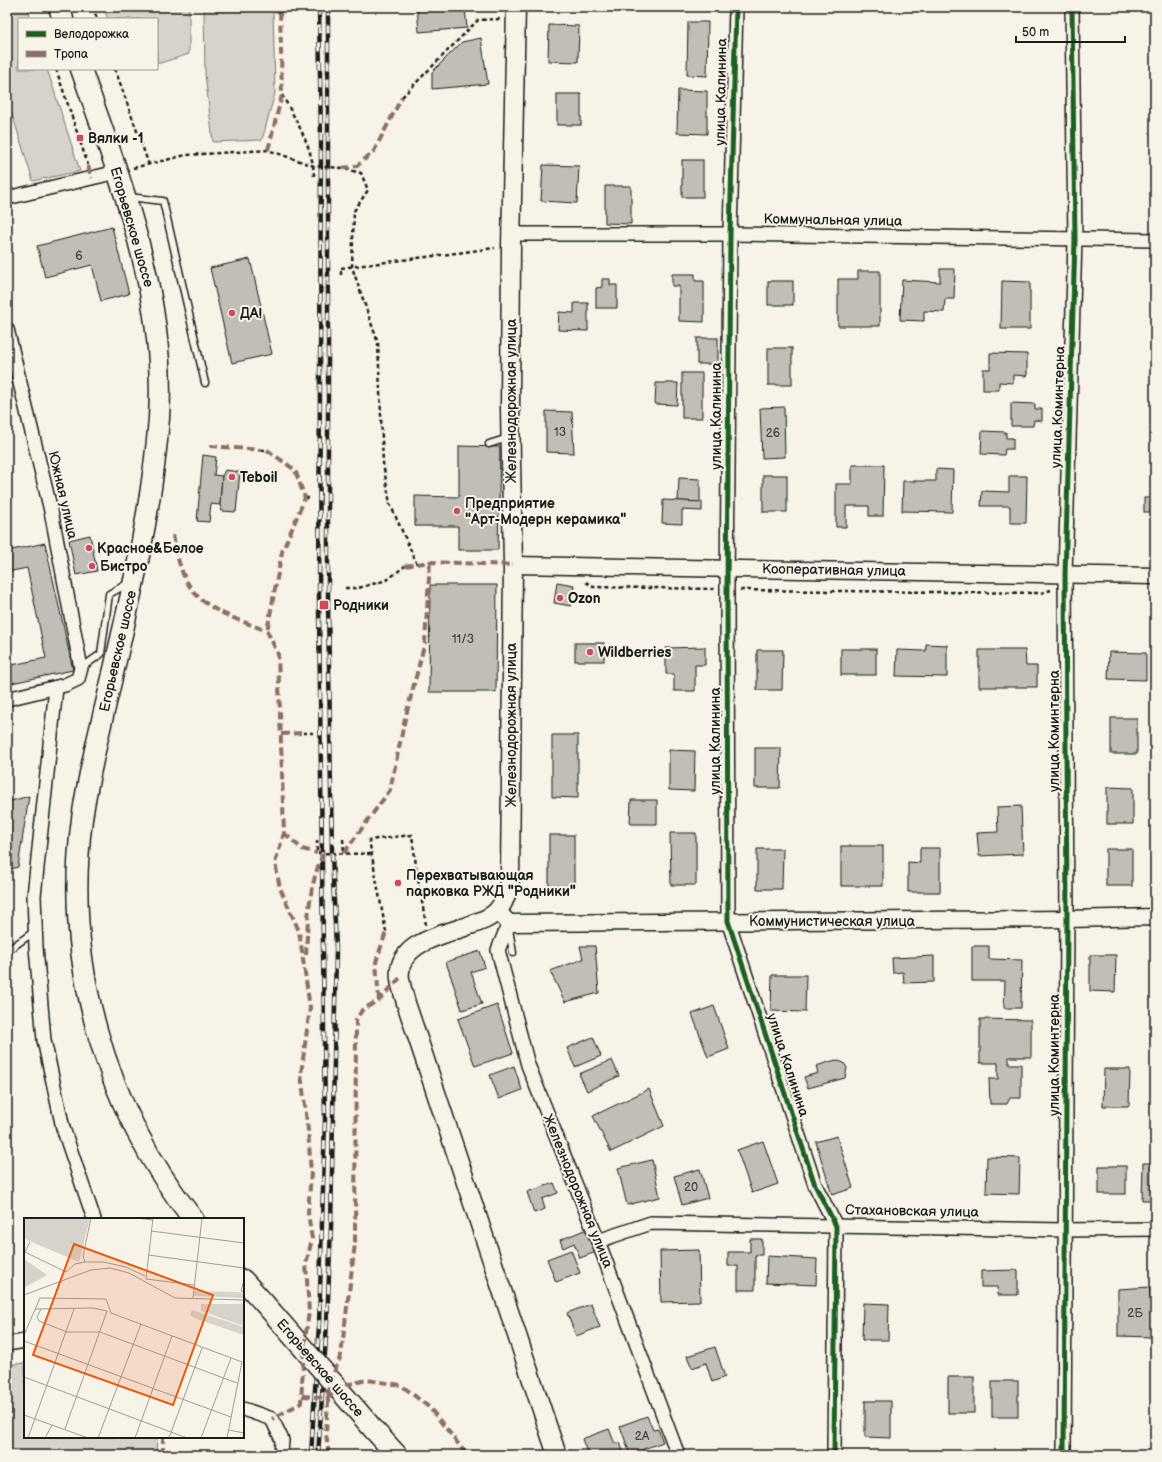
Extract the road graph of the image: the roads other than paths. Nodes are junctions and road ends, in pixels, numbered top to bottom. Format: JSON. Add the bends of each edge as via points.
{"nodes":[{"id":1,"x":59,"y":7,"type":"edge"},
{"id":2,"x":736,"y":7,"type":"edge"},
{"id":3,"x":1072,"y":7,"type":"edge"},
{"id":4,"x":516,"y":13,"type":"edge"},
{"id":5,"x":63,"y":18,"type":"edge"},
{"id":6,"x":81,"y":70,"type":"edge"},
{"id":7,"x":117,"y":172,"type":"junction"},
{"id":8,"x":125,"y":197,"type":"junction"},
{"id":9,"x":7,"y":198,"type":"edge"},
{"id":10,"x":730,"y":234,"type":"junction"},
{"id":11,"x":511,"y":240,"type":"junction"},
{"id":12,"x":1075,"y":240,"type":"junction"},
{"id":13,"x":1155,"y":240,"type":"edge"},
{"id":14,"x":7,"y":329,"type":"edge"},
{"id":15,"x":205,"y":383,"type":"dead end"},
{"id":16,"x":510,"y":437,"type":"junction"},
{"id":17,"x":489,"y":444,"type":"dead end"},
{"id":18,"x":513,"y":565,"type":"junction"},
{"id":19,"x":727,"y":568,"type":"junction"},
{"id":20,"x":1155,"y":576,"type":"edge"},
{"id":21,"x":134,"y":581,"type":"junction"},
{"id":22,"x":1065,"y":581,"type":"junction"},
{"id":23,"x":81,"y":668,"type":"junction"},
{"id":24,"x":56,"y":688,"type":"junction"},
{"id":25,"x":7,"y":700,"type":"edge"},
{"id":26,"x":503,"y":917,"type":"junction"},
{"id":27,"x":1155,"y":917,"type":"edge"},
{"id":28,"x":1067,"y":919,"type":"junction"},
{"id":29,"x":728,"y":921,"type":"junction"},
{"id":30,"x":35,"y":931,"type":"junction"},
{"id":31,"x":7,"y":951,"type":"edge"},
{"id":32,"x":513,"y":953,"type":"dead end"},
{"id":33,"x":94,"y":1218,"type":"edge"},
{"id":34,"x":192,"y":1218,"type":"edge"},
{"id":35,"x":836,"y":1226,"type":"junction"},
{"id":36,"x":1155,"y":1229,"type":"edge"},
{"id":37,"x":1064,"y":1230,"type":"junction"},
{"id":38,"x":598,"y":1241,"type":"junction"},
{"id":39,"x":244,"y":1281,"type":"edge"},
{"id":40,"x":24,"y":1341,"type":"edge"},
{"id":41,"x":7,"y":1344,"type":"edge"},
{"id":42,"x":244,"y":1409,"type":"edge"},
{"id":43,"x":281,"y":1455,"type":"edge"},
{"id":44,"x":397,"y":1455,"type":"edge"},
{"id":45,"x":557,"y":1455,"type":"edge"},
{"id":46,"x":678,"y":1455,"type":"edge"},
{"id":47,"x":834,"y":1455,"type":"edge"},
{"id":48,"x":1064,"y":1455,"type":"edge"}],
"edges":[{"from":1,"to":5,"type":"main road"},
{"from":2,"to":10,"type":"street","name":"улица Калинина"},
{"from":3,"to":12,"type":"street","name":"улица Коминтерна"},
{"from":4,"to":11,"type":"main road","name":"Железнодорожная улица"},
{"from":6,"to":7,"type":"main road","name":"Егорьевское шоссе"},
{"from":7,"to":8,"type":"main road","name":"Егорьевское шоссе"},
{"from":7,"to":9,"type":"street"},
{"from":8,"to":15,"type":"lane","via":[[163,201]]},
{"from":8,"to":21,"type":"main road","name":"Егорьевское шоссе","via":[[149,280],[158,342],[160,381],[155,459]]},
{"from":10,"to":11,"type":"street","name":"Коммунальная улица"},
{"from":10,"to":12,"type":"street","name":"Коммунальная улица"},
{"from":10,"to":19,"type":"street","name":"улица Калинина"},
{"from":11,"to":16,"type":"main road","name":"Железнодорожная улица"},
{"from":12,"to":13,"type":"street","name":"Коммунальная улица"},
{"from":12,"to":22,"type":"street","name":"улица Коминтерна"},
{"from":14,"to":23,"type":"street","name":"Южная улица","via":[[51,511]]},
{"from":16,"to":17,"type":"lane"},
{"from":16,"to":18,"type":"main road","name":"Железнодорожная улица"},
{"from":18,"to":19,"type":"street","name":"Кооперативная улица"},
{"from":18,"to":26,"type":"main road","name":"Железнодорожная улица","via":[[510,880]]},
{"from":19,"to":22,"type":"street","name":"Кооперативная улица"},
{"from":19,"to":29,"type":"street","name":"улица Калинина"},
{"from":20,"to":22,"type":"street","name":"Кооперативная улица"},
{"from":21,"to":23,"type":"lane","via":[[109,594],[101,654]]},
{"from":21,"to":34,"type":"main road","name":"Егорьевское шоссе","via":[[82,819],[78,884],[80,949],[91,1011],[120,1096],[146,1149]]},
{"from":22,"to":28,"type":"street","name":"улица Коминтерна"},
{"from":23,"to":24,"type":"street","via":[[78,679]]},
{"from":24,"to":25,"type":"street"},
{"from":24,"to":30,"type":"street","via":[[34,896]]},
{"from":26,"to":29,"type":"street","name":"Коммунистическая улица"},
{"from":26,"to":32,"type":"lane"},
{"from":26,"to":38,"type":"street","name":"Железнодорожная улица","via":[[498,950],[528,1065]]},
{"from":26,"to":45,"type":"main road","via":[[479,922],[415,946],[406,954],[400,978],[406,1003]]},
{"from":27,"to":28,"type":"street","name":"Коммунистическая улица"},
{"from":28,"to":29,"type":"street","name":"Коммунистическая улица"},
{"from":28,"to":37,"type":"street","name":"улица Коминтерна"},
{"from":29,"to":35,"type":"street","name":"улица Калинина","via":[[815,1185]]},
{"from":30,"to":31,"type":"lane"},
{"from":30,"to":33,"type":"street","via":[[46,1047],[63,1128]]},
{"from":35,"to":37,"type":"street","name":"Стахановская улица"},
{"from":35,"to":38,"type":"street","name":"Стахановская улица","via":[[651,1224]]},
{"from":35,"to":47,"type":"street","name":"улица Калинина"},
{"from":36,"to":37,"type":"street","name":"Стахановская улица"},
{"from":37,"to":48,"type":"street","name":"улица Коминтерна"},
{"from":38,"to":46,"type":"street","name":"Железнодорожная улица"},
{"from":39,"to":44,"type":"main road","name":"Егорьевское шоссе","bridge":true},
{"from":40,"to":41,"type":"street"},
{"from":42,"to":43,"type":"street","via":[[272,1419],[282,1440]]}]}
